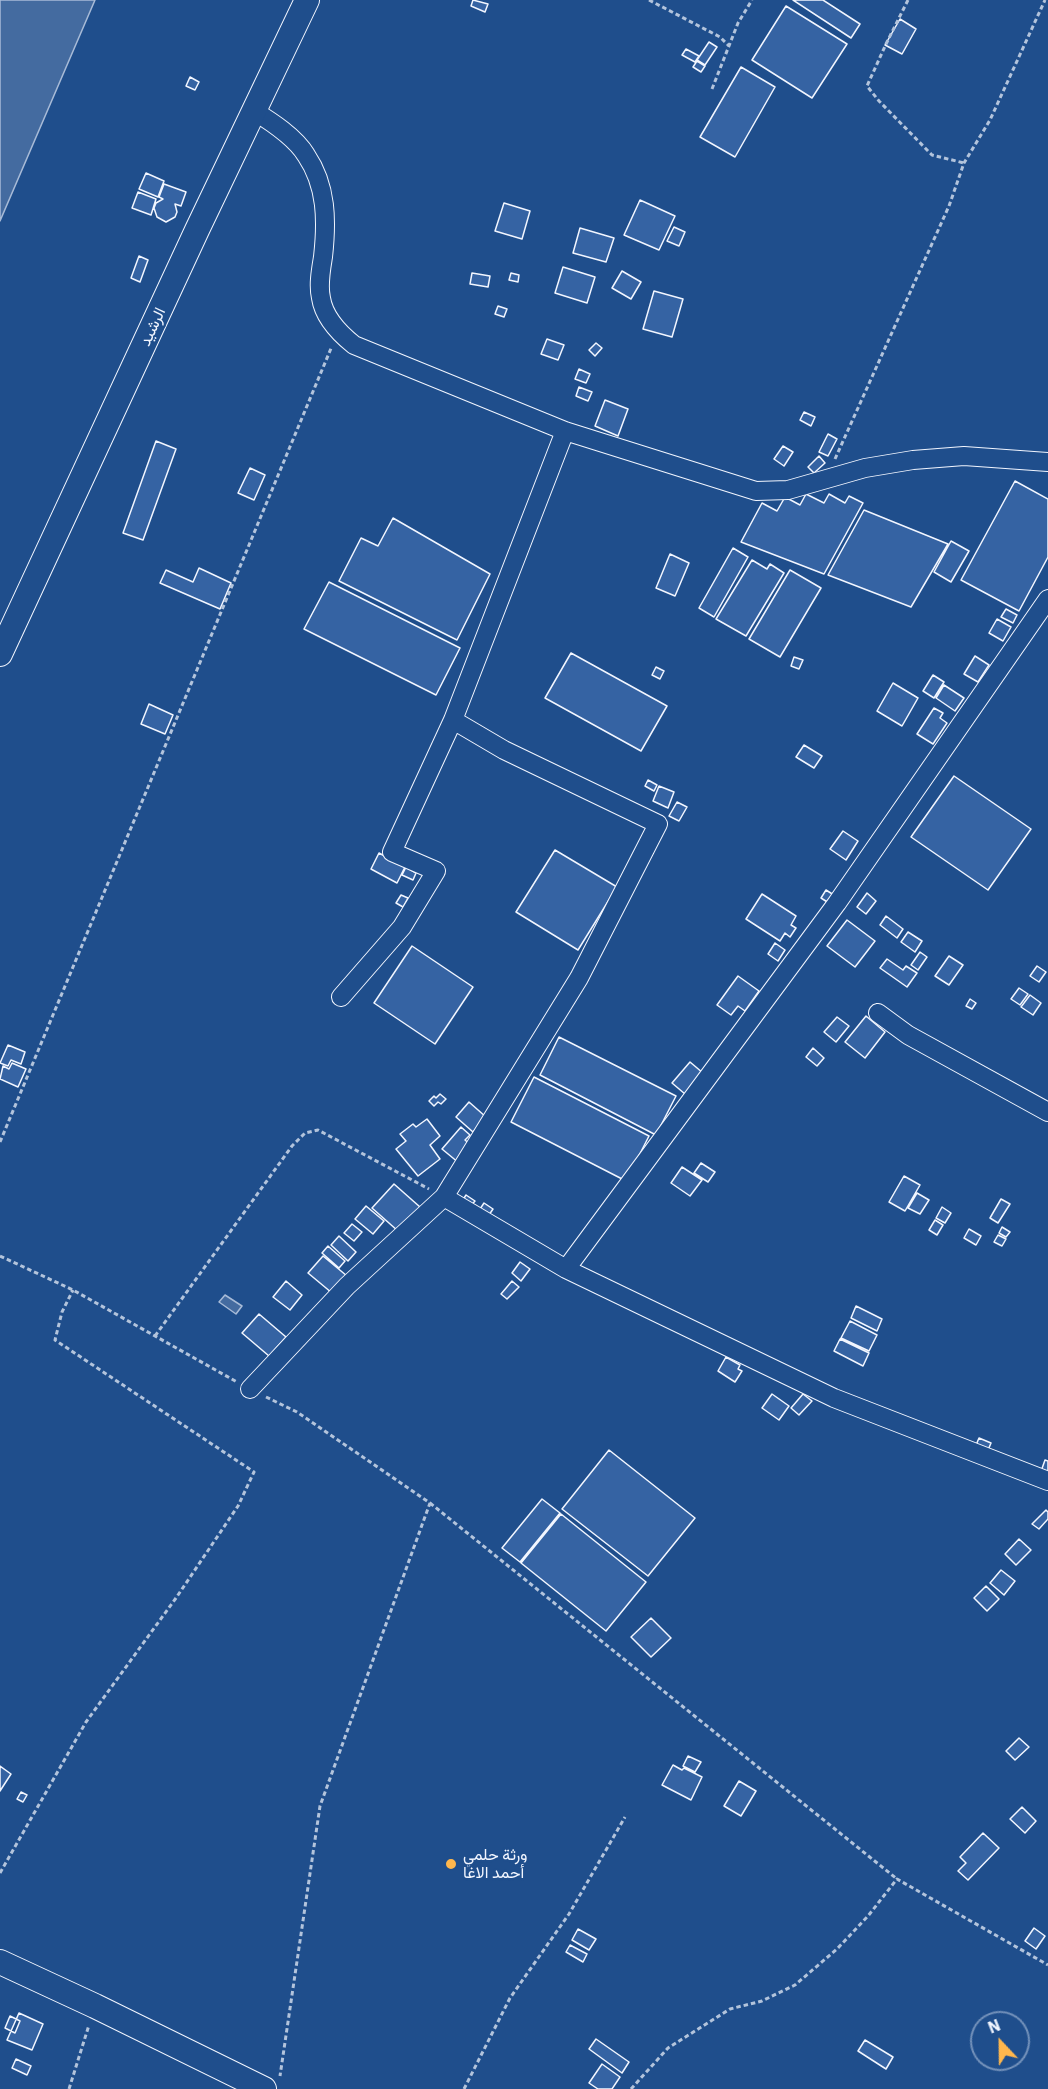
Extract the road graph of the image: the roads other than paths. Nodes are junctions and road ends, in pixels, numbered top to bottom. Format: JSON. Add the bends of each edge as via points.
{"nodes":[{"id":1,"x":307,"y":0,"type":"edge"},
{"id":2,"x":254,"y":111,"type":"junction"},
{"id":3,"x":565,"y":431,"type":"junction"},
{"id":4,"x":1048,"y":462,"type":"edge"},
{"id":5,"x":1048,"y":599,"type":"edge"},
{"id":6,"x":0,"y":654,"type":"edge"},
{"id":7,"x":453,"y":720,"type":"junction"},
{"id":8,"x":341,"y":997,"type":"dead end"},
{"id":9,"x":878,"y":1013,"type":"dead end"},
{"id":10,"x":1048,"y":1112,"type":"edge"},
{"id":11,"x":444,"y":1197,"type":"junction"},
{"id":12,"x":566,"y":1269,"type":"junction"},
{"id":13,"x":250,"y":1389,"type":"road end"},
{"id":14,"x":1048,"y":1481,"type":"edge"},
{"id":15,"x":0,"y":1962,"type":"edge"},
{"id":16,"x":272,"y":2083,"type":"edge"}],
"edges":[{"from":1,"to":2,"type":"main road","name":"الرشيد"},
{"from":2,"to":3,"type":"street","via":[[306,153],[324,194],[321,298],[338,332],[354,345]]},
{"from":2,"to":6,"type":"main road","name":"الرشيد"},
{"from":3,"to":4,"type":"street","via":[[756,491],[788,490],[866,468],[913,460],[964,456]]},
{"from":3,"to":7,"type":"street"},
{"from":5,"to":12,"type":"street","via":[[837,903]]},
{"from":7,"to":8,"type":"street","via":[[392,852],[436,871],[402,927]]},
{"from":7,"to":11,"type":"street","via":[[504,750],[658,824],[579,978]]},
{"from":9,"to":10,"type":"street","via":[[909,1035]]},
{"from":11,"to":12,"type":"street"},
{"from":11,"to":13,"type":"street","via":[[347,1286]]},
{"from":12,"to":14,"type":"street","via":[[834,1398]]},
{"from":15,"to":16,"type":"main road"}]}
